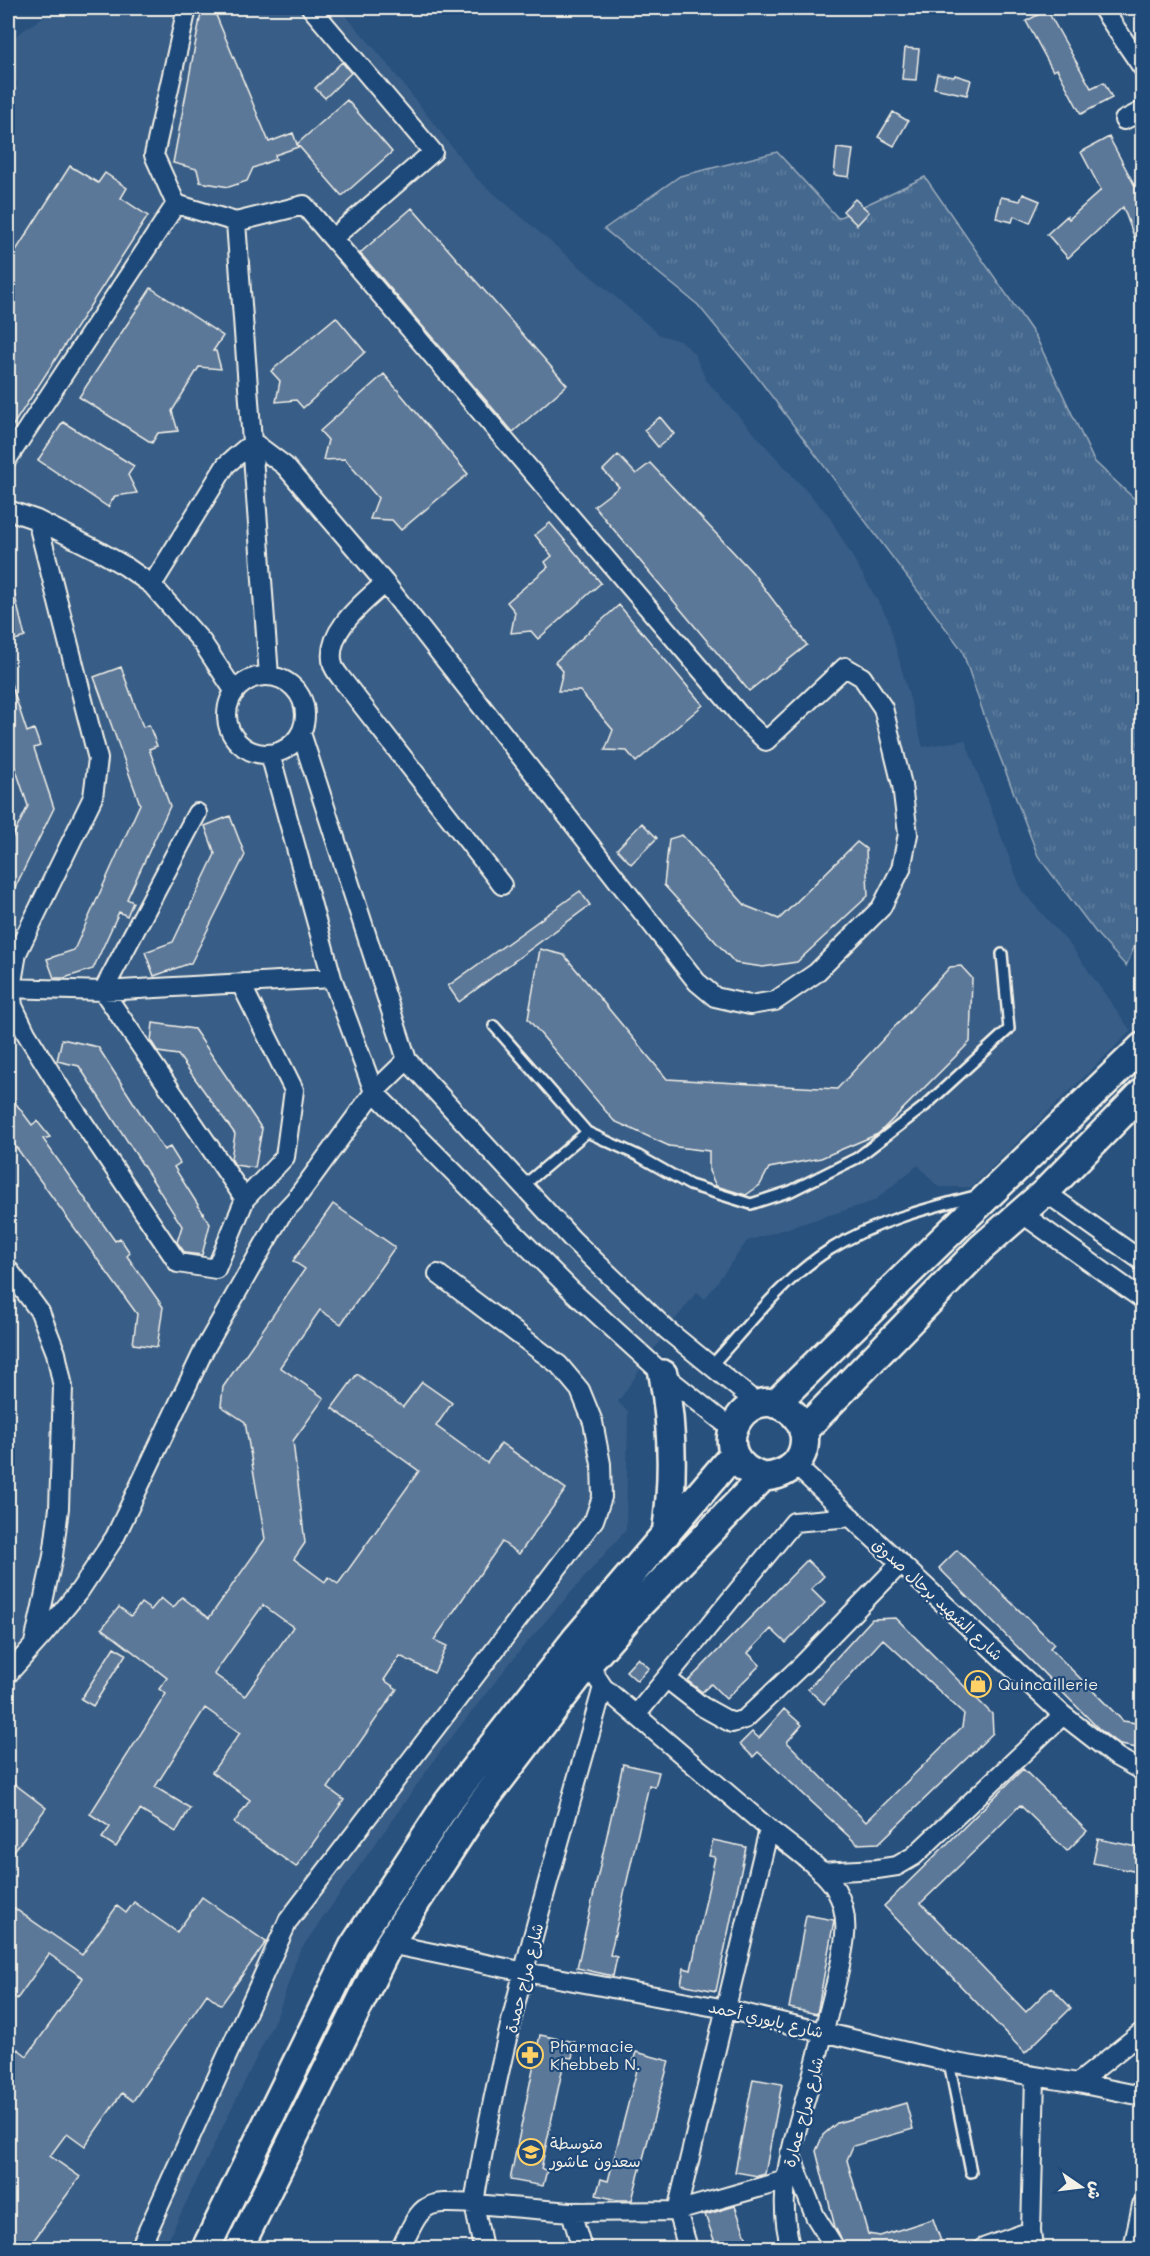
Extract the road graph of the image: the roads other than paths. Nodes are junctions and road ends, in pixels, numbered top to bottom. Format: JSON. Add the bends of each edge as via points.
{"nodes":[{"id":1,"x":187,"y":8,"type":"edge"},
{"id":2,"x":311,"y":8,"type":"edge"},
{"id":3,"x":1102,"y":8,"type":"edge"},
{"id":4,"x":1143,"y":67,"type":"edge"},
{"id":5,"x":1143,"y":111,"type":"edge"},
{"id":6,"x":1124,"y":120,"type":"dead end"},
{"id":7,"x":177,"y":204,"type":"junction"},
{"id":8,"x":236,"y":222,"type":"junction"},
{"id":9,"x":333,"y":238,"type":"junction"},
{"id":10,"x":253,"y":442,"type":"junction"},
{"id":11,"x":8,"y":458,"type":"edge"},
{"id":12,"x":8,"y":510,"type":"edge"},
{"id":13,"x":37,"y":520,"type":"junction"},
{"id":14,"x":385,"y":583,"type":"junction"},
{"id":15,"x":152,"y":585,"type":"junction"},
{"id":16,"x":269,"y":676,"type":"junction"},
{"id":17,"x":235,"y":692,"type":"junction"},
{"id":18,"x":301,"y":733,"type":"junction"},
{"id":19,"x":270,"y":754,"type":"junction"},
{"id":20,"x":197,"y":813,"type":"dead end"},
{"id":21,"x":502,"y":885,"type":"dead end"},
{"id":22,"x":1002,"y":954,"type":"dead end"},
{"id":23,"x":332,"y":978,"type":"junction"},
{"id":24,"x":241,"y":984,"type":"junction"},
{"id":25,"x":9,"y":988,"type":"edge"},
{"id":26,"x":103,"y":991,"type":"junction"},
{"id":27,"x":494,"y":1026,"type":"dead end"},
{"id":28,"x":1143,"y":1047,"type":"edge"},
{"id":29,"x":407,"y":1060,"type":"junction"},
{"id":30,"x":374,"y":1092,"type":"junction"},
{"id":31,"x":1143,"y":1093,"type":"edge"},
{"id":32,"x":587,"y":1132,"type":"junction"},
{"id":33,"x":523,"y":1186,"type":"junction"},
{"id":34,"x":992,"y":1192,"type":"junction"},
{"id":35,"x":1045,"y":1192,"type":"junction"},
{"id":36,"x":245,"y":1199,"type":"junction"},
{"id":37,"x":1021,"y":1213,"type":"junction"},
{"id":38,"x":1143,"y":1262,"type":"edge"},
{"id":39,"x":8,"y":1269,"type":"edge"},
{"id":40,"x":438,"y":1274,"type":"dead end"},
{"id":41,"x":1143,"y":1299,"type":"edge"},
{"id":42,"x":711,"y":1366,"type":"junction"},
{"id":43,"x":663,"y":1374,"type":"junction"},
{"id":44,"x":767,"y":1404,"type":"junction"},
{"id":45,"x":803,"y":1431,"type":"junction"},
{"id":46,"x":733,"y":1442,"type":"junction"},
{"id":47,"x":795,"y":1465,"type":"junction"},
{"id":48,"x":763,"y":1477,"type":"junction"},
{"id":49,"x":851,"y":1517,"type":"junction"},
{"id":50,"x":666,"y":1534,"type":"junction"},
{"id":51,"x":901,"y":1563,"type":"junction"},
{"id":52,"x":33,"y":1646,"type":"junction"},
{"id":53,"x":588,"y":1664,"type":"junction"},
{"id":54,"x":8,"y":1674,"type":"edge"},
{"id":55,"x":668,"y":1678,"type":"junction"},
{"id":56,"x":603,"y":1687,"type":"junction"},
{"id":57,"x":636,"y":1715,"type":"junction"},
{"id":58,"x":1063,"y":1715,"type":"junction"},
{"id":59,"x":1143,"y":1771,"type":"edge"},
{"id":60,"x":769,"y":1828,"type":"junction"},
{"id":61,"x":821,"y":1872,"type":"junction"},
{"id":62,"x":389,"y":1944,"type":"junction"},
{"id":63,"x":525,"y":1972,"type":"junction"},
{"id":64,"x":726,"y":2009,"type":"junction"},
{"id":65,"x":1143,"y":2032,"type":"edge"},
{"id":66,"x":825,"y":2033,"type":"junction"},
{"id":67,"x":949,"y":2062,"type":"junction"},
{"id":68,"x":1035,"y":2076,"type":"junction"},
{"id":69,"x":1078,"y":2083,"type":"junction"},
{"id":70,"x":1143,"y":2096,"type":"edge"},
{"id":71,"x":790,"y":2153,"type":"junction"},
{"id":72,"x":971,"y":2172,"type":"dead end"},
{"id":73,"x":786,"y":2180,"type":"junction"},
{"id":74,"x":474,"y":2204,"type":"junction"},
{"id":75,"x":1143,"y":2205,"type":"edge"},
{"id":76,"x":677,"y":2211,"type":"junction"},
{"id":77,"x":571,"y":2212,"type":"junction"},
{"id":78,"x":1032,"y":2240,"type":"edge"},
{"id":79,"x":140,"y":2248,"type":"edge"},
{"id":80,"x":206,"y":2248,"type":"edge"},
{"id":81,"x":239,"y":2248,"type":"edge"},
{"id":82,"x":401,"y":2248,"type":"edge"},
{"id":83,"x":483,"y":2248,"type":"edge"},
{"id":84,"x":582,"y":2248,"type":"edge"},
{"id":85,"x":687,"y":2248,"type":"edge"},
{"id":86,"x":791,"y":2248,"type":"edge"},
{"id":87,"x":835,"y":2248,"type":"edge"},
{"id":88,"x":983,"y":2248,"type":"edge"},
{"id":89,"x":1133,"y":2248,"type":"edge"}],
"edges":[{"from":1,"to":7,"type":"street","via":[[154,155]]},
{"from":2,"to":9,"type":"street","via":[[434,152]]},
{"from":3,"to":4,"type":"street"},
{"from":5,"to":6,"type":"street"},
{"from":7,"to":8,"type":"street"},
{"from":7,"to":11,"type":"street"},
{"from":8,"to":9,"type":"street","via":[[304,205]]},
{"from":8,"to":10,"type":"street"},
{"from":9,"to":14,"type":"street","via":[[743,719],[766,741],[844,666],[862,677],[882,708],[902,785],[908,834],[901,869],[880,908],[816,973],[775,1000],[750,1005],[716,998],[698,982]]},
{"from":10,"to":14,"type":"street","via":[[285,466]]},
{"from":10,"to":15,"type":"street","via":[[226,465]]},
{"from":10,"to":16,"type":"street"},
{"from":12,"to":13,"type":"street"},
{"from":13,"to":15,"type":"street","via":[[97,550]]},
{"from":13,"to":25,"type":"street","via":[[98,759],[93,797],[17,953]]},
{"from":14,"to":21,"type":"street","via":[[345,620],[334,644],[333,665]]},
{"from":15,"to":17,"type":"street","via":[[202,642]]},
{"from":16,"to":17,"type":"street","via":[[244,683]]},
{"from":16,"to":18,"type":"street","via":[[292,686],[300,696],[305,708]]},
{"from":17,"to":19,"type":"street","via":[[228,710],[236,740],[245,749]]},
{"from":18,"to":19,"type":"street","via":[[293,744]]},
{"from":18,"to":29,"type":"street"},
{"from":19,"to":23,"type":"street"},
{"from":20,"to":26,"type":"street"},
{"from":22,"to":32,"type":"lane","via":[[1009,1029],[925,1106],[858,1158],[791,1191],[751,1204],[690,1185]]},
{"from":23,"to":24,"type":"street"},
{"from":23,"to":30,"type":"street"},
{"from":24,"to":26,"type":"street"},
{"from":24,"to":36,"type":"street","via":[[294,1090],[285,1157]]},
{"from":25,"to":26,"type":"street"},
{"from":25,"to":36,"type":"street","via":[[26,1033],[178,1263],[216,1269]]},
{"from":26,"to":36,"type":"street"},
{"from":27,"to":32,"type":"lane"},
{"from":28,"to":34,"type":"main road"},
{"from":29,"to":30,"type":"street"},
{"from":29,"to":33,"type":"street"},
{"from":30,"to":43,"type":"street","via":[[572,1291]]},
{"from":30,"to":52,"type":"street","via":[[281,1215],[204,1350],[115,1537],[80,1590]]},
{"from":31,"to":35,"type":"main road"},
{"from":32,"to":33,"type":"lane"},
{"from":33,"to":42,"type":"street","via":[[573,1240]]},
{"from":34,"to":42,"type":"lane","via":[[907,1214],[869,1228],[828,1251],[799,1273]]},
{"from":34,"to":44,"type":"main road"},
{"from":35,"to":37,"type":"main road"},
{"from":35,"to":38,"type":"street"},
{"from":37,"to":41,"type":"street"},
{"from":37,"to":45,"type":"main road","via":[[981,1248]]},
{"from":39,"to":52,"type":"street","via":[[40,1312],[56,1353],[63,1387],[59,1508]]},
{"from":40,"to":79,"type":"street","via":[[559,1365],[580,1390],[593,1422],[602,1497],[594,1520],[288,1921]]},
{"from":42,"to":44,"type":"street"},
{"from":43,"to":46,"type":"street"},
{"from":43,"to":50,"type":"main road","via":[[673,1454]]},
{"from":44,"to":45,"type":"main road","via":[[793,1413]]},
{"from":44,"to":46,"type":"main road","via":[[747,1409],[738,1418]]},
{"from":45,"to":47,"type":"main road","via":[[802,1454]]},
{"from":46,"to":48,"type":"main road","via":[[740,1466]]},
{"from":46,"to":50,"type":"main road"},
{"from":47,"to":48,"type":"main road","via":[[775,1477]]},
{"from":47,"to":49,"type":"street","name":"شارع الشهيد برحال صدوق"},
{"from":48,"to":53,"type":"main road"},
{"from":49,"to":51,"type":"street","name":"شارع الشهيد برحال صدوق"},
{"from":49,"to":55,"type":"street","via":[[794,1522]]},
{"from":50,"to":80,"type":"main road","via":[[448,1802],[353,1947]]},
{"from":51,"to":55,"type":"street","via":[[745,1719],[732,1723],[703,1707]]},
{"from":51,"to":58,"type":"street","name":"شارع الشهيد برحال صدوق"},
{"from":52,"to":54,"type":"street"},
{"from":53,"to":56,"type":"street"},
{"from":53,"to":62,"type":"main road","via":[[472,1816]]},
{"from":55,"to":57,"type":"street"},
{"from":56,"to":57,"type":"street","name":"شارع مراح عمارة"},
{"from":56,"to":63,"type":"street","name":"شارع مراح حمدة"},
{"from":57,"to":60,"type":"street","name":"شارع مراح عمارة"},
{"from":58,"to":59,"type":"street","name":"شارع الشهيد برحال صدوق","via":[[1117,1757]]},
{"from":58,"to":61,"type":"street","via":[[914,1856],[897,1866]]},
{"from":60,"to":61,"type":"street","name":"شارع مراح عمارة"},
{"from":60,"to":64,"type":"street"},
{"from":61,"to":66,"type":"street","name":"شارع مراح عمارة","via":[[836,1888],[844,1910],[846,1935]]},
{"from":62,"to":63,"type":"street","name":"شارع بابوري أحمد"},
{"from":62,"to":81,"type":"main road"},
{"from":63,"to":64,"type":"street","name":"شارع بابوري أحمد"},
{"from":63,"to":74,"type":"street","name":"شارع مراح حمدة","via":[[484,2139]]},
{"from":64,"to":66,"type":"street","name":"شارع بابوري أحمد"},
{"from":64,"to":76,"type":"street"},
{"from":65,"to":69,"type":"street"},
{"from":66,"to":67,"type":"street","name":"شارع بابوري أحمد"},
{"from":66,"to":71,"type":"street","name":"شارع مراح عمارة"},
{"from":67,"to":68,"type":"street","name":"شارع بابوري أحمد"},
{"from":67,"to":72,"type":"lane"},
{"from":68,"to":69,"type":"street","name":"شارع بابوري أحمد"},
{"from":68,"to":78,"type":"street"},
{"from":69,"to":70,"type":"street","name":"شارع بابوري أحمد"},
{"from":71,"to":73,"type":"street","name":"شارع مراح عمارة"},
{"from":71,"to":87,"type":"street","via":[[815,2216]]},
{"from":73,"to":76,"type":"street"},
{"from":73,"to":86,"type":"street","name":"شارع مراح عمارة","via":[[785,2228]]},
{"from":74,"to":77,"type":"street"},
{"from":74,"to":82,"type":"street","via":[[439,2202],[426,2207],[416,2216]]},
{"from":74,"to":83,"type":"street"},
{"from":75,"to":89,"type":"street"},
{"from":76,"to":77,"type":"street"},
{"from":76,"to":85,"type":"street"},
{"from":77,"to":84,"type":"street"},
{"from":78,"to":88,"type":"street"}]}
